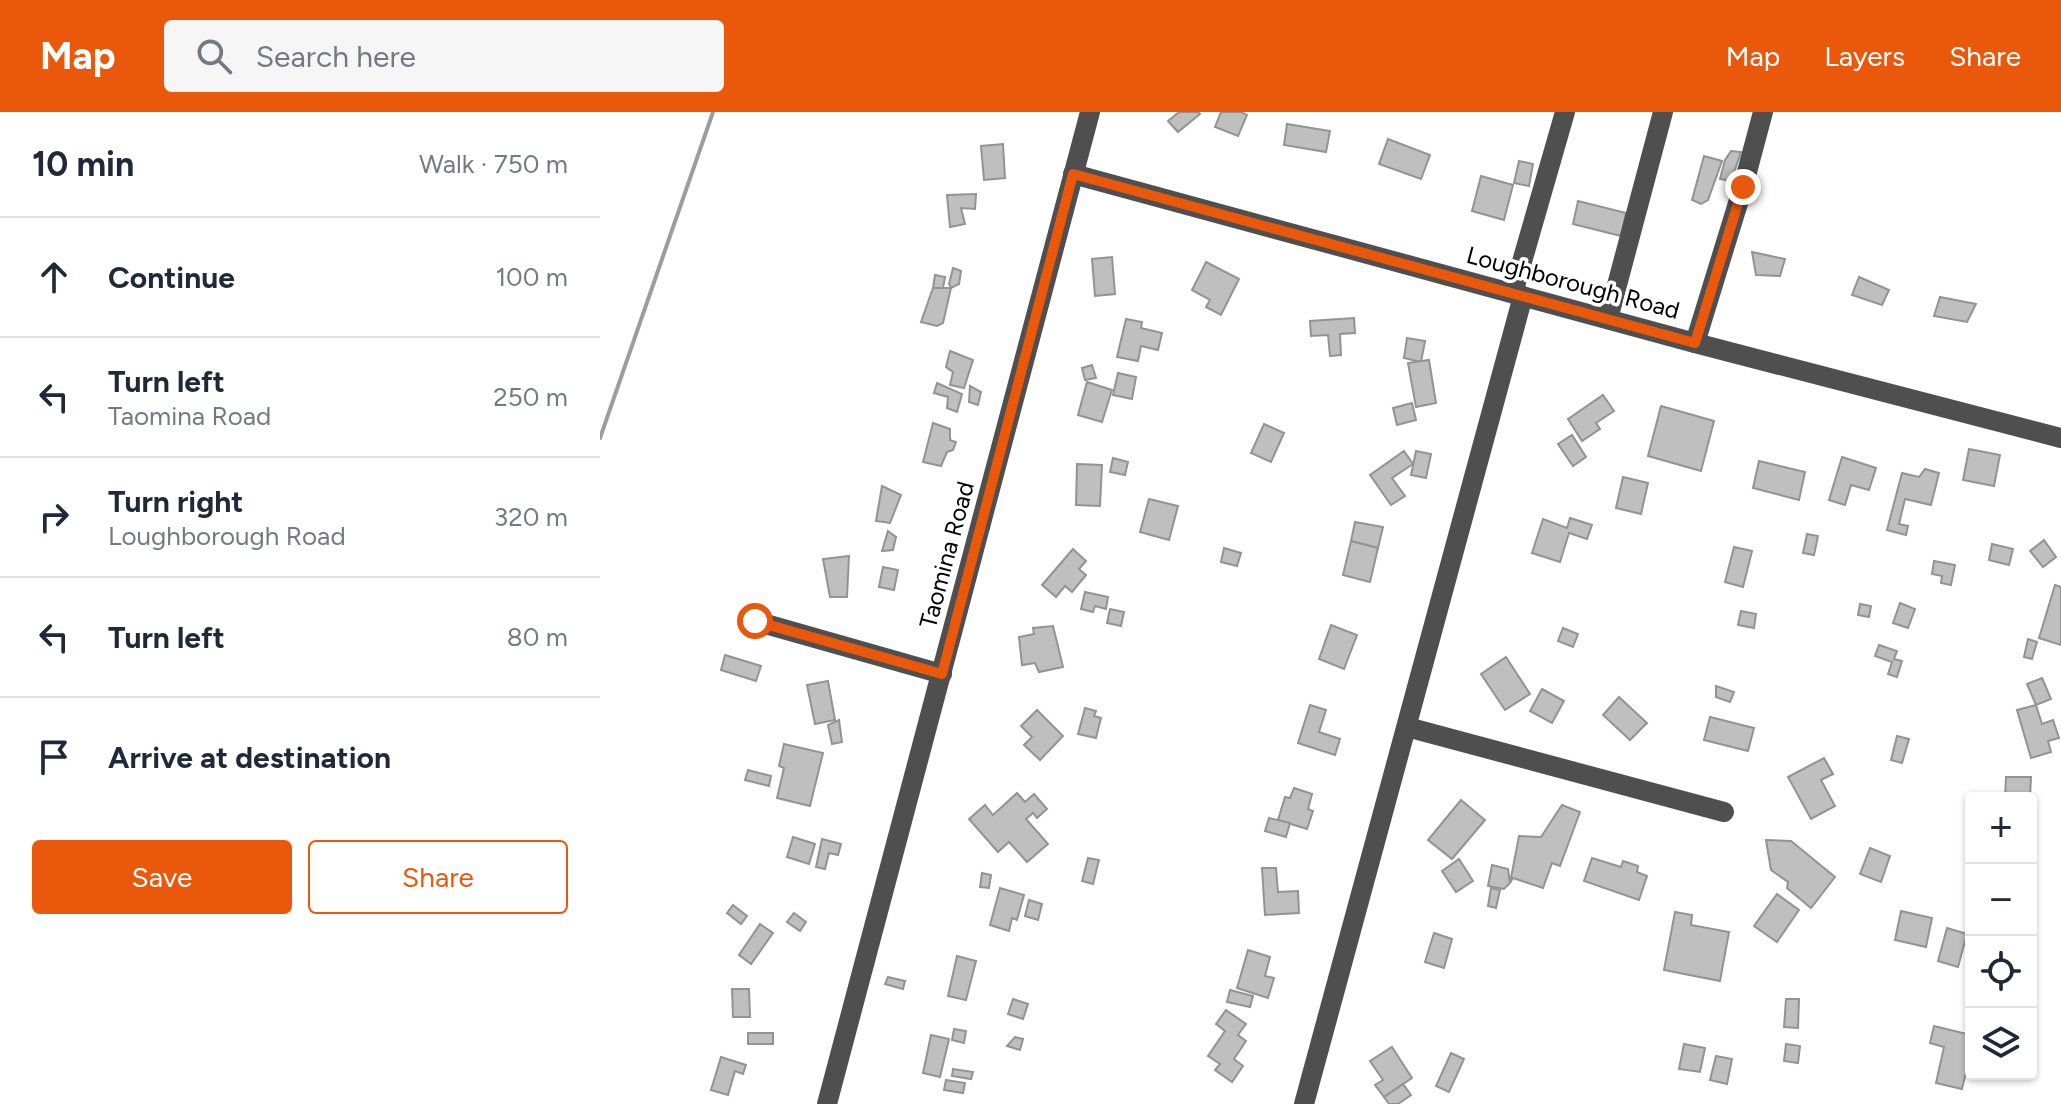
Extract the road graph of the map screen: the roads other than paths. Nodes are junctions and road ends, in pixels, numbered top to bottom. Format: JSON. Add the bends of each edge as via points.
{"nodes":[{"id":1,"x":1090,"y":112,"type":"edge"},
{"id":2,"x":1565,"y":112,"type":"edge"},
{"id":3,"x":1663,"y":112,"type":"edge"},
{"id":4,"x":1763,"y":112,"type":"edge"},
{"id":5,"x":1073,"y":174,"type":"junction"},
{"id":6,"x":1518,"y":295,"type":"junction"},
{"id":7,"x":1608,"y":319,"type":"junction"},
{"id":8,"x":1695,"y":343,"type":"junction"},
{"id":9,"x":2061,"y":438,"type":"edge"},
{"id":10,"x":755,"y":621,"type":"dead end"},
{"id":11,"x":942,"y":674,"type":"junction"},
{"id":12,"x":1407,"y":727,"type":"junction"},
{"id":13,"x":1724,"y":812,"type":"dead end"},
{"id":14,"x":827,"y":1104,"type":"edge"},
{"id":15,"x":1304,"y":1104,"type":"edge"}],
"edges":[{"from":1,"to":5,"type":"street","name":"Taomina Road"},
{"from":2,"to":6,"type":"street"},
{"from":3,"to":7,"type":"street"},
{"from":4,"to":8,"type":"street"},
{"from":5,"to":6,"type":"street","name":"Loughborough Road"},
{"from":5,"to":11,"type":"street","name":"Taomina Road"},
{"from":6,"to":7,"type":"street","name":"Loughborough Road"},
{"from":6,"to":12,"type":"street"},
{"from":7,"to":8,"type":"street","name":"Loughborough Road"},
{"from":8,"to":9,"type":"street","name":"Loughborough Road"},
{"from":10,"to":11,"type":"street"},
{"from":11,"to":14,"type":"street","name":"Taomina Road"},
{"from":12,"to":13,"type":"street"},
{"from":12,"to":15,"type":"street"}]}
